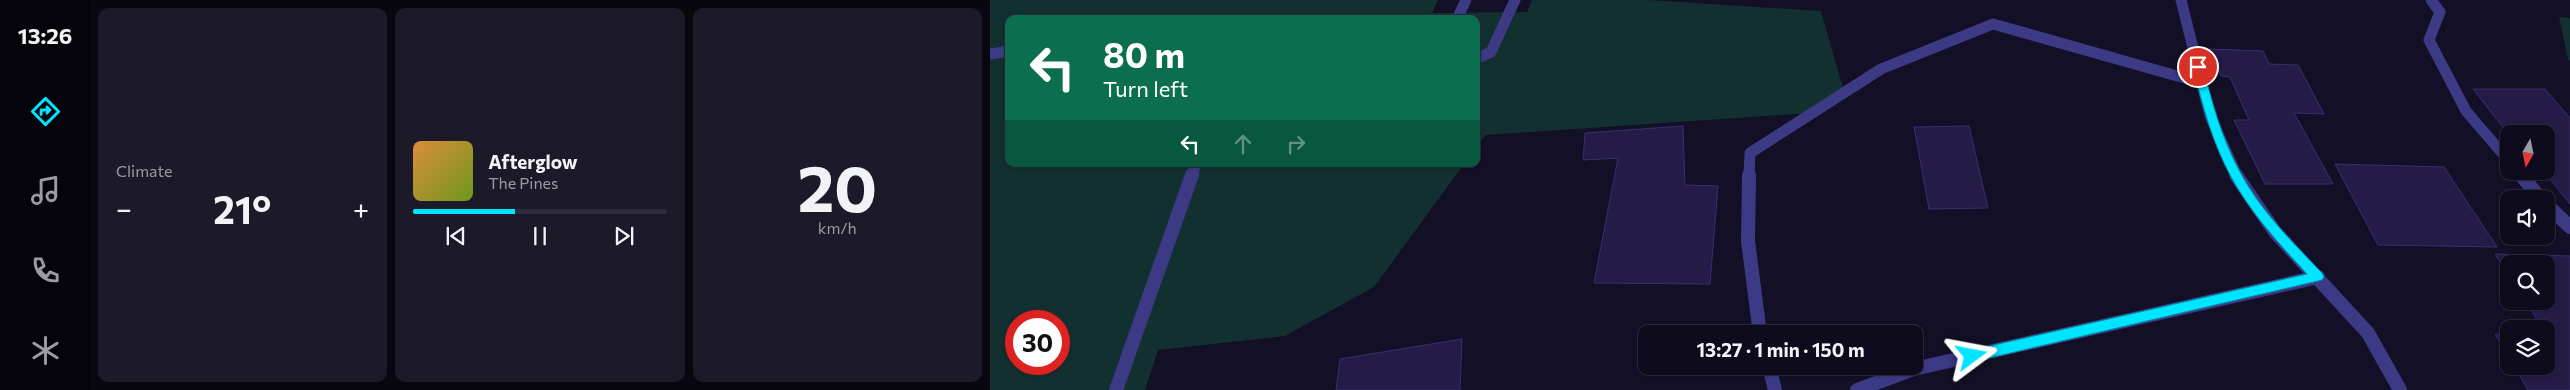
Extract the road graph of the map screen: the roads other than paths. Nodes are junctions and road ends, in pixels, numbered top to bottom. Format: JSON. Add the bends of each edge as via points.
{"nodes":[{"id":1,"x":1466,"y":0,"type":"edge"},
{"id":2,"x":1515,"y":0,"type":"edge"},
{"id":3,"x":2181,"y":0,"type":"edge"},
{"id":4,"x":2431,"y":0,"type":"edge"},
{"id":5,"x":1459,"y":15,"type":"edge"},
{"id":6,"x":1005,"y":52,"type":"edge"},
{"id":7,"x":990,"y":54,"type":"edge"},
{"id":8,"x":1480,"y":57,"type":"edge"},
{"id":9,"x":2202,"y":83,"type":"junction"},
{"id":10,"x":2500,"y":151,"type":"edge"},
{"id":11,"x":1195,"y":167,"type":"edge"},
{"id":12,"x":2524,"y":180,"type":"edge"},
{"id":13,"x":2533,"y":190,"type":"edge"},
{"id":14,"x":2555,"y":213,"type":"edge"},
{"id":15,"x":2570,"y":227,"type":"edge"},
{"id":16,"x":2318,"y":277,"type":"junction"},
{"id":17,"x":1759,"y":325,"type":"edge"},
{"id":18,"x":1770,"y":375,"type":"edge"},
{"id":19,"x":1116,"y":390,"type":"edge"},
{"id":20,"x":1774,"y":390,"type":"edge"},
{"id":21,"x":1857,"y":390,"type":"edge"},
{"id":22,"x":2400,"y":390,"type":"edge"}],
"edges":[{"from":1,"to":5,"type":"street"},
{"from":2,"to":8,"type":"street","via":[[1491,52]]},
{"from":3,"to":9,"type":"street"},
{"from":4,"to":10,"type":"street","via":[[2440,12],[2429,40],[2466,111]]},
{"from":6,"to":7,"type":"street"},
{"from":9,"to":16,"type":"street","via":[[2210,116],[2235,174],[2275,232]]},
{"from":9,"to":17,"type":"street","via":[[1994,24],[1881,68],[1750,153],[1748,241]]},
{"from":11,"to":19,"type":"street"},
{"from":12,"to":13,"type":"street"},
{"from":14,"to":15,"type":"street"},
{"from":16,"to":21,"type":"street","via":[[1914,369]]},
{"from":16,"to":22,"type":"street","via":[[2368,333]]},
{"from":18,"to":20,"type":"street"}]}
